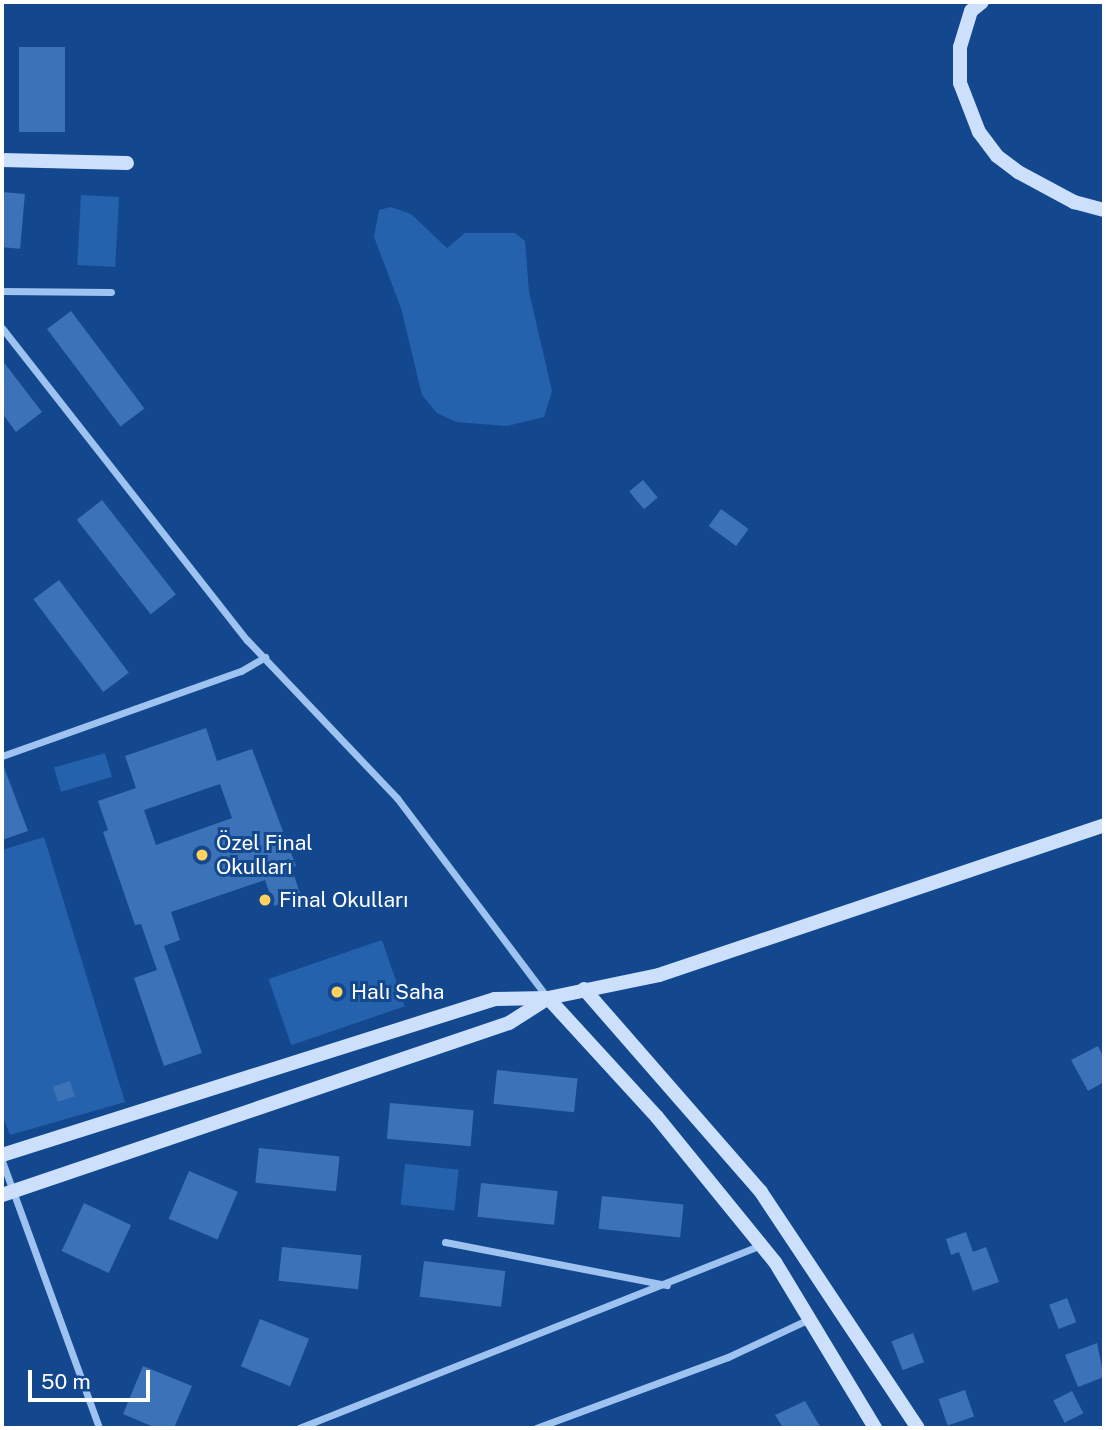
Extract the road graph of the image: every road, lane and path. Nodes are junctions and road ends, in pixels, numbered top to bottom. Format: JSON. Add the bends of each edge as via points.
{"nodes":[{"id":1,"x":982,"y":2,"type":"edge"},
{"id":2,"x":2,"y":160,"type":"edge"},
{"id":3,"x":127,"y":163,"type":"dead end"},
{"id":4,"x":1104,"y":210,"type":"edge"},
{"id":5,"x":2,"y":291,"type":"edge"},
{"id":6,"x":111,"y":292,"type":"dead end"},
{"id":7,"x":2,"y":328,"type":"edge"},
{"id":8,"x":265,"y":657,"type":"junction"},
{"id":9,"x":2,"y":756,"type":"edge"},
{"id":10,"x":1104,"y":825,"type":"edge"},
{"id":11,"x":584,"y":989,"type":"junction"},
{"id":12,"x":548,"y":998,"type":"junction"},
{"id":13,"x":2,"y":1155,"type":"edge"},
{"id":14,"x":2,"y":1161,"type":"edge"},
{"id":15,"x":8,"y":1193,"type":"edge"},
{"id":16,"x":445,"y":1242,"type":"dead end"},
{"id":17,"x":761,"y":1245,"type":"junction"},
{"id":18,"x":668,"y":1286,"type":"junction"},
{"id":19,"x":809,"y":1318,"type":"junction"},
{"id":20,"x":99,"y":1428,"type":"edge"},
{"id":21,"x":299,"y":1428,"type":"edge"},
{"id":22,"x":536,"y":1428,"type":"edge"},
{"id":23,"x":875,"y":1428,"type":"edge"},
{"id":24,"x":918,"y":1428,"type":"edge"}],
"edges":[{"from":1,"to":4,"type":"main road","via":[[971,11],[960,47],[960,83],[979,132],[997,156],[1018,172],[1074,202]]},
{"from":2,"to":3,"type":"main road"},
{"from":5,"to":6,"type":"street"},
{"from":7,"to":8,"type":"street","via":[[163,538]]},
{"from":8,"to":9,"type":"street","via":[[241,671]]},
{"from":8,"to":12,"type":"street","via":[[397,799]]},
{"from":10,"to":11,"type":"main road","via":[[659,975]]},
{"from":11,"to":12,"type":"main road"},
{"from":11,"to":24,"type":"main road","via":[[761,1192]]},
{"from":12,"to":13,"type":"main road","via":[[495,999]]},
{"from":12,"to":15,"type":"main road","via":[[509,1023]]},
{"from":12,"to":17,"type":"main road","via":[[657,1117]]},
{"from":14,"to":15,"type":"street"},
{"from":15,"to":20,"type":"street"},
{"from":16,"to":18,"type":"street"},
{"from":17,"to":18,"type":"street"},
{"from":17,"to":19,"type":"main road"},
{"from":18,"to":21,"type":"street"},
{"from":19,"to":22,"type":"street","via":[[728,1357]]},
{"from":19,"to":23,"type":"main road"}]}
